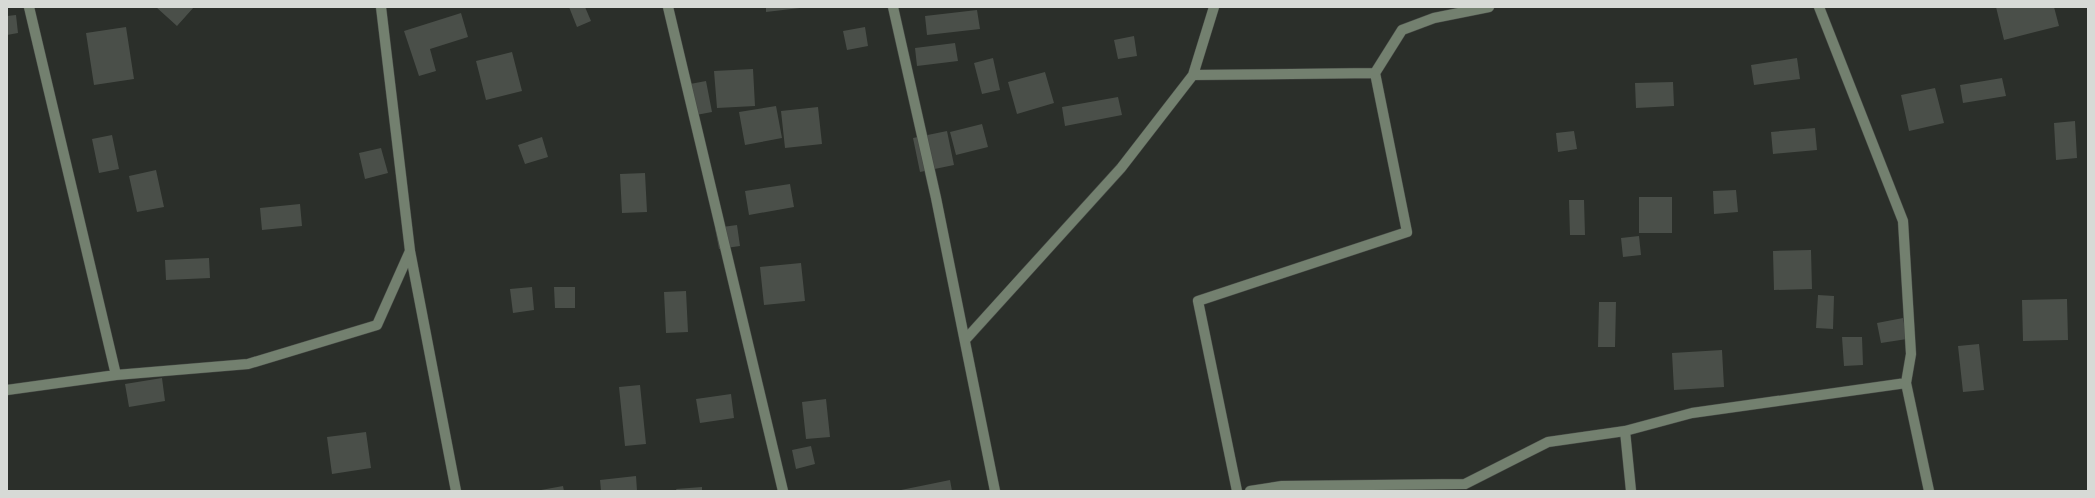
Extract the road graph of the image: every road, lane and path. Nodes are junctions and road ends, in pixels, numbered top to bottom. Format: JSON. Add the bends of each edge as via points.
{"nodes":[{"id":1,"x":29,"y":7,"type":"edge"},
{"id":2,"x":381,"y":7,"type":"edge"},
{"id":3,"x":668,"y":7,"type":"edge"},
{"id":4,"x":893,"y":7,"type":"edge"},
{"id":5,"x":1214,"y":7,"type":"edge"},
{"id":6,"x":1489,"y":7,"type":"edge"},
{"id":7,"x":1819,"y":7,"type":"edge"},
{"id":8,"x":1375,"y":73,"type":"junction"},
{"id":9,"x":1193,"y":76,"type":"junction"},
{"id":10,"x":410,"y":251,"type":"junction"},
{"id":11,"x":964,"y":340,"type":"junction"},
{"id":12,"x":116,"y":375,"type":"junction"},
{"id":13,"x":1906,"y":383,"type":"junction"},
{"id":14,"x":7,"y":390,"type":"edge"},
{"id":15,"x":1626,"y":431,"type":"junction"},
{"id":16,"x":1282,"y":488,"type":"edge"},
{"id":17,"x":456,"y":491,"type":"edge"},
{"id":18,"x":783,"y":491,"type":"edge"},
{"id":19,"x":995,"y":491,"type":"edge"},
{"id":20,"x":1237,"y":491,"type":"edge"},
{"id":21,"x":1250,"y":491,"type":"edge"},
{"id":22,"x":1631,"y":491,"type":"edge"},
{"id":23,"x":1929,"y":491,"type":"edge"}],
"edges":[{"from":1,"to":12,"type":"street"},
{"from":2,"to":10,"type":"street"},
{"from":3,"to":18,"type":"street"},
{"from":4,"to":11,"type":"street","via":[[936,198]]},
{"from":5,"to":9,"type":"street"},
{"from":6,"to":8,"type":"street","via":[[1434,18],[1402,30]]},
{"from":7,"to":13,"type":"street","via":[[1903,221],[1911,354]]},
{"from":8,"to":9,"type":"street"},
{"from":8,"to":20,"type":"street","via":[[1406,232],[1198,301]]},
{"from":9,"to":11,"type":"street","via":[[1121,168]]},
{"from":10,"to":12,"type":"street","via":[[377,325],[248,364]]},
{"from":10,"to":17,"type":"street"},
{"from":11,"to":19,"type":"street"},
{"from":12,"to":14,"type":"street"},
{"from":13,"to":15,"type":"street","via":[[1692,412]]},
{"from":13,"to":23,"type":"street"},
{"from":15,"to":16,"type":"street","via":[[1548,442],[1465,484]]},
{"from":15,"to":22,"type":"street"},
{"from":16,"to":21,"type":"street"}]}
